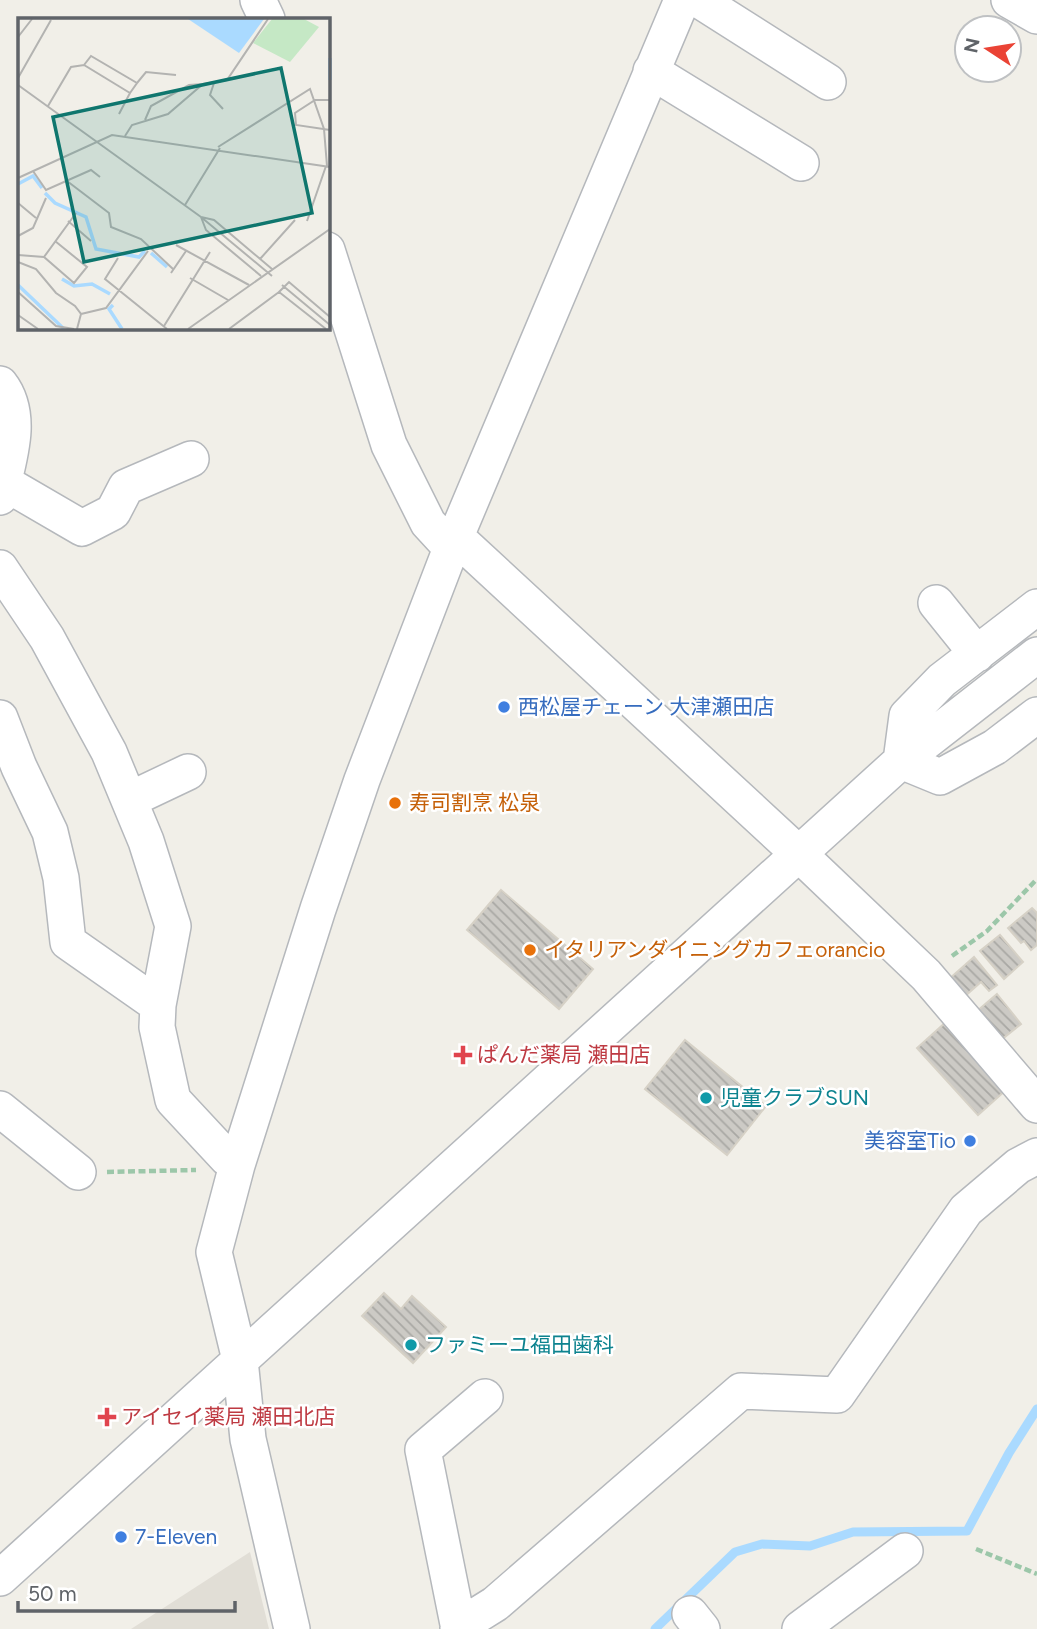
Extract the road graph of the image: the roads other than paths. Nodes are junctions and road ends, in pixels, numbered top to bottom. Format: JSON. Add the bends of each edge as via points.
{"nodes":[{"id":1,"x":258,"y":0,"type":"edge"},
{"id":2,"x":682,"y":0,"type":"edge"},
{"id":3,"x":699,"y":0,"type":"edge"},
{"id":4,"x":1009,"y":0,"type":"edge"},
{"id":5,"x":1037,"y":16,"type":"edge"},
{"id":6,"x":267,"y":18,"type":"edge"},
{"id":7,"x":651,"y":71,"type":"junction"},
{"id":8,"x":828,"y":82,"type":"dead end"},
{"id":9,"x":801,"y":163,"type":"dead end"},
{"id":10,"x":329,"y":256,"type":"edge"},
{"id":11,"x":0,"y":384,"type":"edge"},
{"id":12,"x":191,"y":459,"type":"dead end"},
{"id":13,"x":2,"y":489,"type":"edge"},
{"id":14,"x":453,"y":542,"type":"junction"},
{"id":15,"x":0,"y":568,"type":"edge"},
{"id":16,"x":936,"y":603,"type":"dead end"},
{"id":17,"x":1037,"y":607,"type":"edge"},
{"id":18,"x":976,"y":654,"type":"junction"},
{"id":19,"x":1037,"y":655,"type":"edge"},
{"id":20,"x":1037,"y":715,"type":"edge"},
{"id":21,"x":0,"y":718,"type":"edge"},
{"id":22,"x":901,"y":761,"type":"junction"},
{"id":23,"x":188,"y":772,"type":"dead end"},
{"id":24,"x":129,"y":800,"type":"junction"},
{"id":25,"x":799,"y":854,"type":"junction"},
{"id":26,"x":158,"y":1005,"type":"junction"},
{"id":27,"x":1037,"y":1105,"type":"edge"},
{"id":28,"x":0,"y":1108,"type":"edge"},
{"id":29,"x":1037,"y":1156,"type":"edge"},
{"id":30,"x":232,"y":1162,"type":"junction"},
{"id":31,"x":78,"y":1172,"type":"road end"},
{"id":32,"x":240,"y":1360,"type":"junction"},
{"id":33,"x":485,"y":1396,"type":"dead end"},
{"id":34,"x":905,"y":1551,"type":"dead end"},
{"id":35,"x":0,"y":1578,"type":"edge"},
{"id":36,"x":458,"y":1628,"type":"edge"},
{"id":37,"x":292,"y":1629,"type":"edge"},
{"id":38,"x":800,"y":1629,"type":"edge"}],
"edges":[{"from":1,"to":6,"type":"street"},
{"from":2,"to":7,"type":"street"},
{"from":3,"to":8,"type":"street"},
{"from":4,"to":5,"type":"street"},
{"from":7,"to":9,"type":"street"},
{"from":7,"to":14,"type":"street"},
{"from":10,"to":14,"type":"street","via":[[389,445],[428,523]]},
{"from":11,"to":13,"type":"street","via":[[13,412]]},
{"from":12,"to":13,"type":"street","via":[[126,487],[113,512],[82,528]]},
{"from":14,"to":25,"type":"street"},
{"from":14,"to":30,"type":"street","via":[[362,780]]},
{"from":15,"to":24,"type":"street","via":[[47,638],[109,752]]},
{"from":16,"to":18,"type":"street"},
{"from":17,"to":18,"type":"street"},
{"from":18,"to":22,"type":"street","via":[[906,716]]},
{"from":19,"to":22,"type":"street"},
{"from":20,"to":22,"type":"street","via":[[995,747],[940,777]]},
{"from":21,"to":26,"type":"street","via":[[50,832],[61,877],[68,942]]},
{"from":22,"to":25,"type":"street"},
{"from":23,"to":24,"type":"street"},
{"from":24,"to":26,"type":"street","via":[[173,926]]},
{"from":25,"to":27,"type":"street","via":[[926,975]]},
{"from":25,"to":32,"type":"street"},
{"from":26,"to":30,"type":"street","via":[[157,1027],[173,1100]]},
{"from":28,"to":31,"type":"street"},
{"from":29,"to":36,"type":"street","via":[[965,1210],[837,1395],[741,1391],[495,1604]]},
{"from":30,"to":32,"type":"street","via":[[214,1252]]},
{"from":32,"to":35,"type":"street"},
{"from":32,"to":37,"type":"street","via":[[248,1439]]},
{"from":33,"to":36,"type":"street","via":[[423,1450]]},
{"from":34,"to":38,"type":"street"}]}
